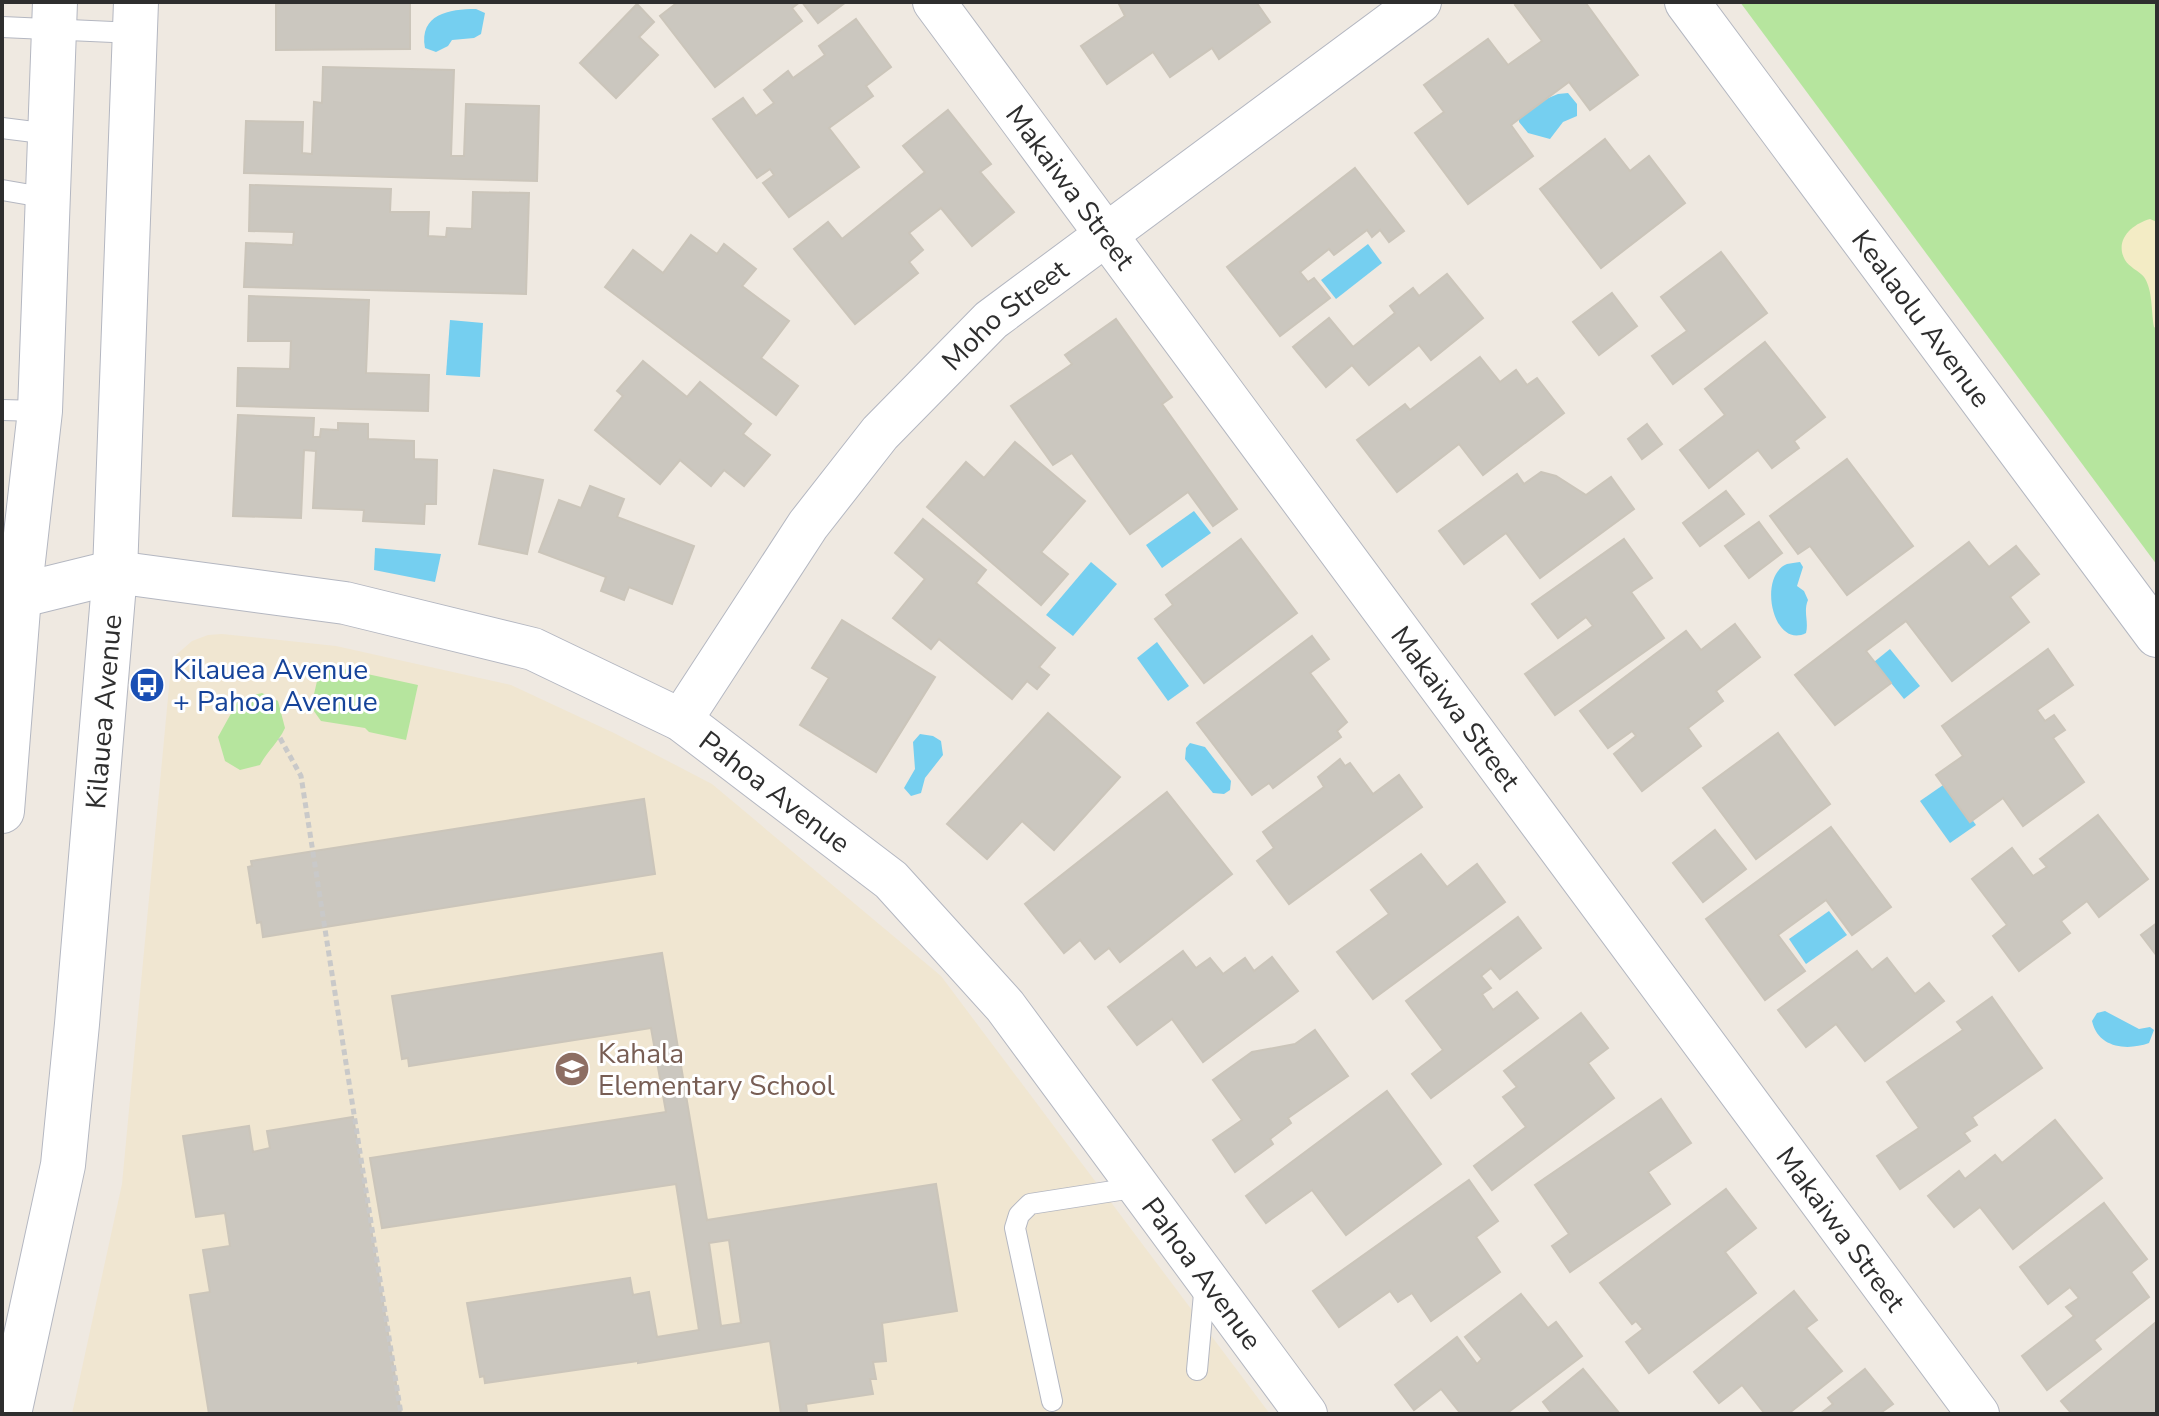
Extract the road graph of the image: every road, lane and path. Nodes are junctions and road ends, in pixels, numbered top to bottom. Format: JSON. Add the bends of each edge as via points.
{"nodes":[{"id":1,"x":934,"y":2,"type":"edge"},
{"id":2,"x":1420,"y":2,"type":"edge"},
{"id":3,"x":1687,"y":2,"type":"edge"},
{"id":4,"x":55,"y":15,"type":"edge"},
{"id":5,"x":136,"y":17,"type":"edge"},
{"id":6,"x":2,"y":27,"type":"edge"},
{"id":7,"x":2,"y":128,"type":"edge"},
{"id":8,"x":50,"y":134,"type":"junction"},
{"id":9,"x":2,"y":190,"type":"edge"},
{"id":10,"x":48,"y":198,"type":"junction"},
{"id":11,"x":1108,"y":235,"type":"junction"},
{"id":12,"x":21,"y":411,"type":"edge"},
{"id":13,"x":115,"y":572,"type":"junction"},
{"id":14,"x":10,"y":598,"type":"edge"},
{"id":15,"x":2157,"y":635,"type":"edge"},
{"id":16,"x":681,"y":720,"type":"junction"},
{"id":17,"x":280,"y":738,"type":"dead end"},
{"id":18,"x":2,"y":811,"type":"edge"},
{"id":19,"x":1139,"y":1187,"type":"junction"},
{"id":20,"x":1206,"y":1279,"type":"junction"},
{"id":21,"x":1197,"y":1370,"type":"dead end"},
{"id":22,"x":1052,"y":1401,"type":"dead end"},
{"id":23,"x":9,"y":1414,"type":"edge"},
{"id":24,"x":401,"y":1414,"type":"edge"},
{"id":25,"x":1306,"y":1414,"type":"edge"},
{"id":26,"x":1978,"y":1414,"type":"edge"}],
"edges":[{"from":1,"to":11,"type":"street","name":"Makaiwa Street"},
{"from":2,"to":11,"type":"street","name":"Moho Street"},
{"from":3,"to":15,"type":"street","name":"Kealaolu Avenue"},
{"from":4,"to":5,"type":"lane"},
{"from":4,"to":6,"type":"lane"},
{"from":4,"to":8,"type":"street"},
{"from":5,"to":13,"type":"street","name":"Kilauea Avenue"},
{"from":7,"to":8,"type":"lane"},
{"from":8,"to":10,"type":"street"},
{"from":9,"to":10,"type":"lane"},
{"from":10,"to":12,"type":"street"},
{"from":11,"to":16,"type":"street","name":"Moho Street","via":[[991,320],[880,433],[808,525]]},
{"from":11,"to":26,"type":"street","name":"Makaiwa Street"},
{"from":12,"to":14,"type":"street"},
{"from":13,"to":14,"type":"street","name":"Pahoa Avenue"},
{"from":13,"to":16,"type":"street","name":"Pahoa Avenue","via":[[345,603],[533,649]]},
{"from":13,"to":23,"type":"street","name":"Kilauea Avenue","via":[[63,1165]]},
{"from":14,"to":18,"type":"street"},
{"from":16,"to":19,"type":"street","name":"Pahoa Avenue","via":[[891,880],[1005,1006]]},
{"from":17,"to":24,"type":"path","via":[[301,776]]},
{"from":19,"to":20,"type":"street","name":"Pahoa Avenue"},
{"from":19,"to":22,"type":"lane","via":[[1030,1204],[1019,1215],[1015,1228]]},
{"from":20,"to":21,"type":"lane"},
{"from":20,"to":25,"type":"street","name":"Pahoa Avenue"}]}
